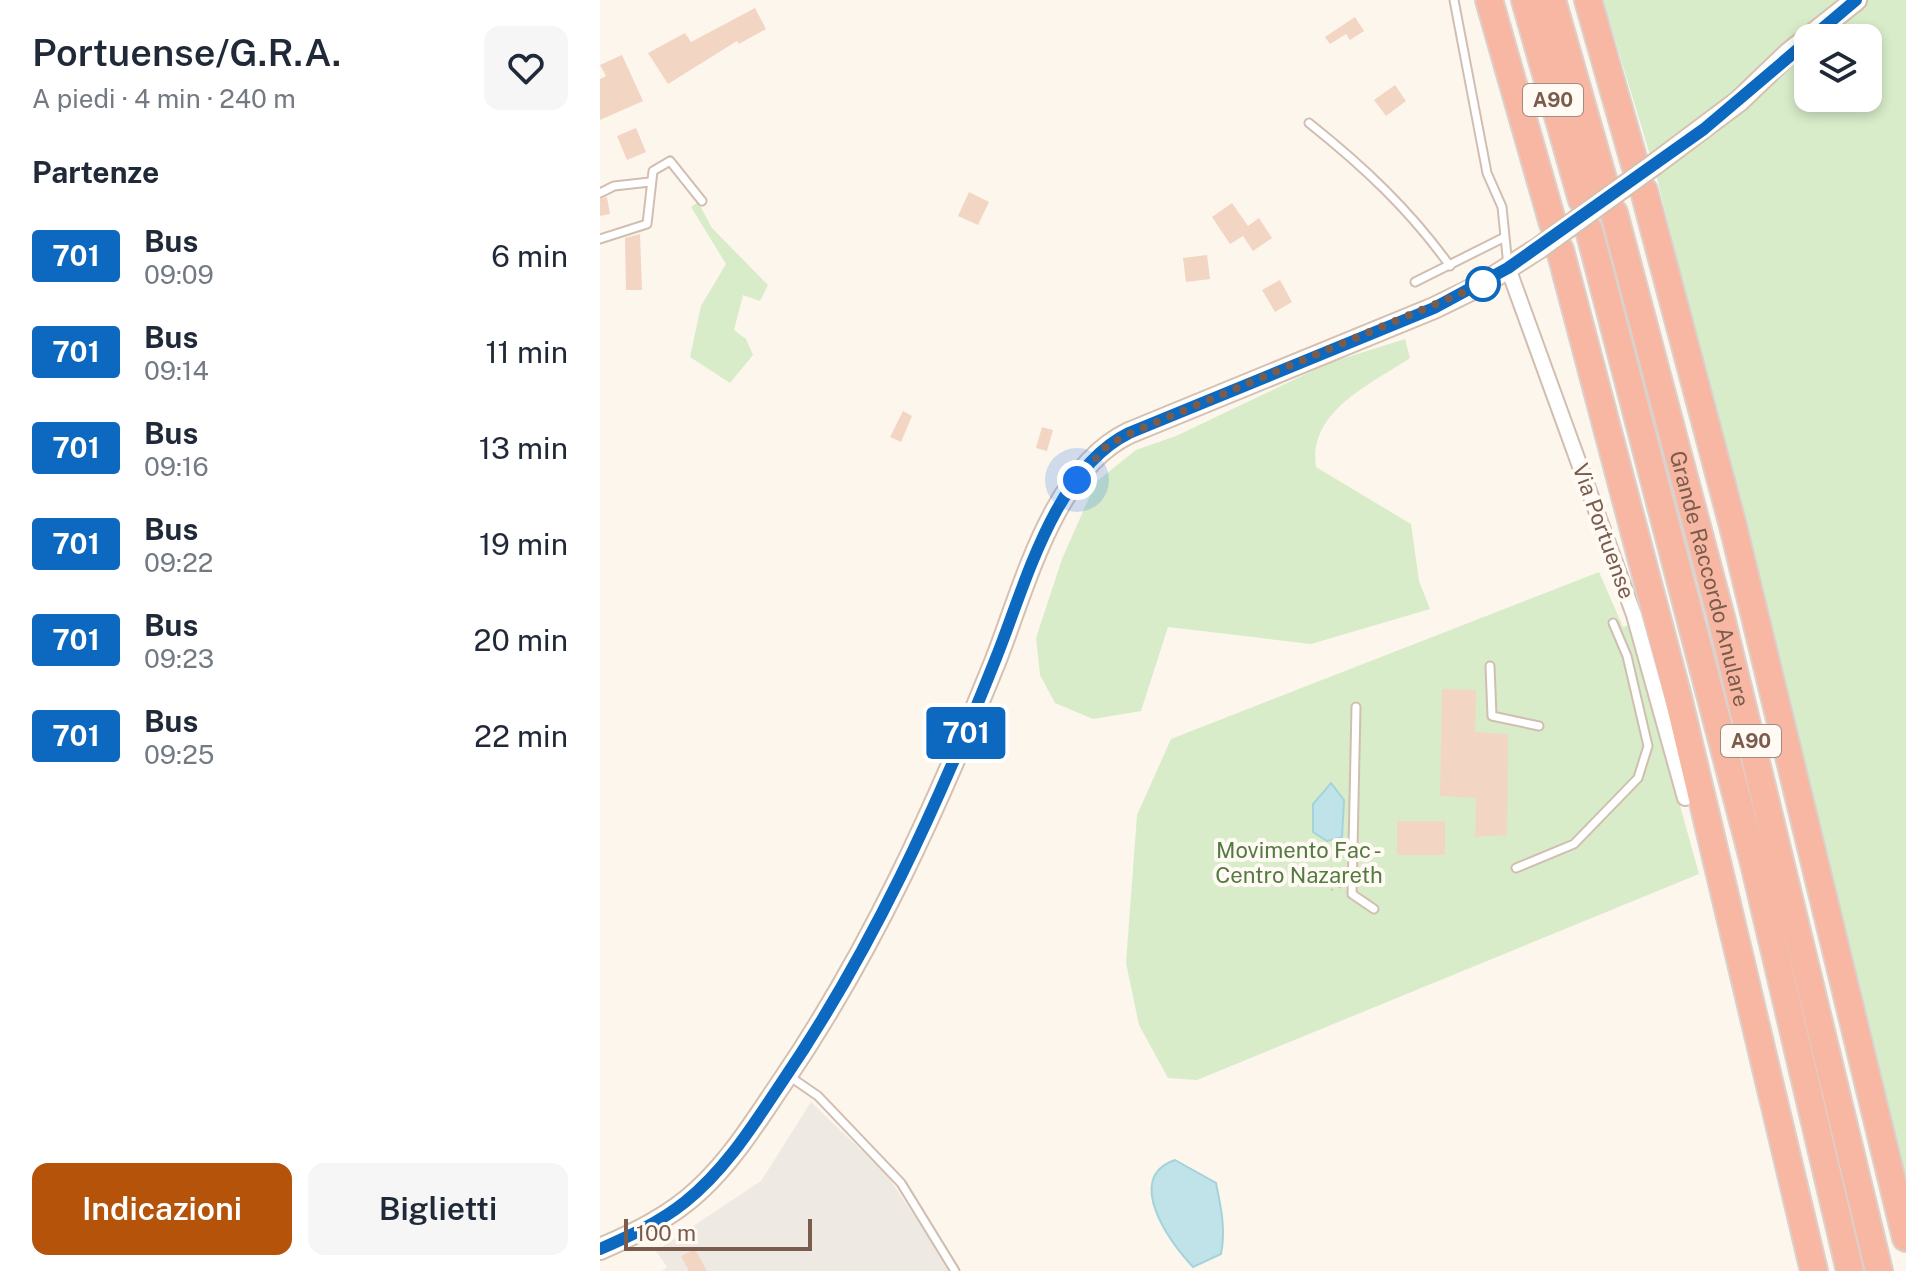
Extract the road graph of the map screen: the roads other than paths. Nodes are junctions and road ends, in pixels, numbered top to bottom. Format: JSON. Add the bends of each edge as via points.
{"nodes":[{"id":1,"x":1454,"y":0,"type":"edge"},
{"id":2,"x":1489,"y":0,"type":"edge"},
{"id":3,"x":1525,"y":0,"type":"edge"},
{"id":4,"x":1552,"y":0,"type":"edge"},
{"id":5,"x":1588,"y":0,"type":"edge"},
{"id":6,"x":1856,"y":0,"type":"edge"},
{"id":7,"x":1309,"y":123,"type":"dead end"},
{"id":8,"x":1645,"y":164,"type":"junction"},
{"id":9,"x":650,"y":182,"type":"junction"},
{"id":10,"x":1605,"y":186,"type":"dead end"},
{"id":11,"x":1644,"y":191,"type":"dead end"},
{"id":12,"x":600,"y":193,"type":"edge"},
{"id":13,"x":1582,"y":200,"type":"dead end"},
{"id":14,"x":702,"y":201,"type":"dead end"},
{"id":15,"x":1614,"y":213,"type":"dead end"},
{"id":16,"x":1553,"y":224,"type":"dead end"},
{"id":17,"x":1589,"y":230,"type":"dead end"},
{"id":18,"x":1503,"y":238,"type":"junction"},
{"id":19,"x":600,"y":239,"type":"edge"},
{"id":20,"x":1550,"y":249,"type":"junction"},
{"id":21,"x":1450,"y":266,"type":"junction"},
{"id":22,"x":1508,"y":268,"type":"junction"},
{"id":23,"x":1415,"y":282,"type":"dead end"},
{"id":24,"x":1613,"y":623,"type":"dead end"},
{"id":25,"x":1490,"y":666,"type":"dead end"},
{"id":26,"x":1356,"y":707,"type":"dead end"},
{"id":27,"x":1539,"y":726,"type":"dead end"},
{"id":28,"x":1685,"y":798,"type":"dead end"},
{"id":29,"x":1516,"y":868,"type":"dead end"},
{"id":30,"x":1374,"y":909,"type":"dead end"},
{"id":31,"x":787,"y":1075,"type":"junction"},
{"id":32,"x":1906,"y":1238,"type":"edge"},
{"id":33,"x":600,"y":1249,"type":"edge"},
{"id":34,"x":955,"y":1271,"type":"edge"},
{"id":35,"x":1814,"y":1271,"type":"edge"},
{"id":36,"x":1850,"y":1271,"type":"edge"},
{"id":37,"x":1879,"y":1271,"type":"edge"}],
"edges":[{"from":1,"to":18,"type":"lane","via":[[1487,173],[1502,207]]},
{"from":2,"to":16,"type":"highway"},
{"from":3,"to":13,"type":"highway","number":"A90"},
{"from":4,"to":10,"type":"highway","number":"A90"},
{"from":5,"to":8,"type":"highway"},
{"from":6,"to":8,"type":"main road","via":[[1739,101]]},
{"from":7,"to":21,"type":"lane","via":[[1419,222]]},
{"from":8,"to":20,"type":"main road","bridge":true},
{"from":9,"to":12,"type":"lane"},
{"from":9,"to":14,"type":"lane","via":[[653,171],[670,161]]},
{"from":9,"to":19,"type":"lane","via":[[647,224]]},
{"from":11,"to":32,"type":"highway","name":"Grande Raccordo Anulare","via":[[1733,526]]},
{"from":15,"to":37,"type":"highway","name":"Grande Raccordo Anulare","number":"A90","via":[[1728,647]]},
{"from":17,"to":36,"type":"highway","name":"Grande Raccordo Anulare","number":"A90","via":[[1743,817]]},
{"from":18,"to":21,"type":"lane"},
{"from":18,"to":22,"type":"lane"},
{"from":20,"to":22,"type":"main road"},
{"from":20,"to":35,"type":"highway","via":[[1678,697]]},
{"from":21,"to":23,"type":"lane"},
{"from":22,"to":28,"type":"street","name":"Via Portuense","via":[[1634,615]]},
{"from":22,"to":31,"type":"main road","via":[[1434,308],[1129,433],[1092,462],[1054,515],[903,874],[842,992]]},
{"from":24,"to":29,"type":"lane","via":[[1627,656],[1648,746],[1638,778],[1574,844]]},
{"from":25,"to":27,"type":"lane","via":[[1492,716]]},
{"from":26,"to":30,"type":"lane","via":[[1352,894]]},
{"from":31,"to":33,"type":"main road","via":[[747,1135],[697,1192],[663,1217]]},
{"from":31,"to":34,"type":"lane","via":[[818,1096],[901,1183]]}]}
